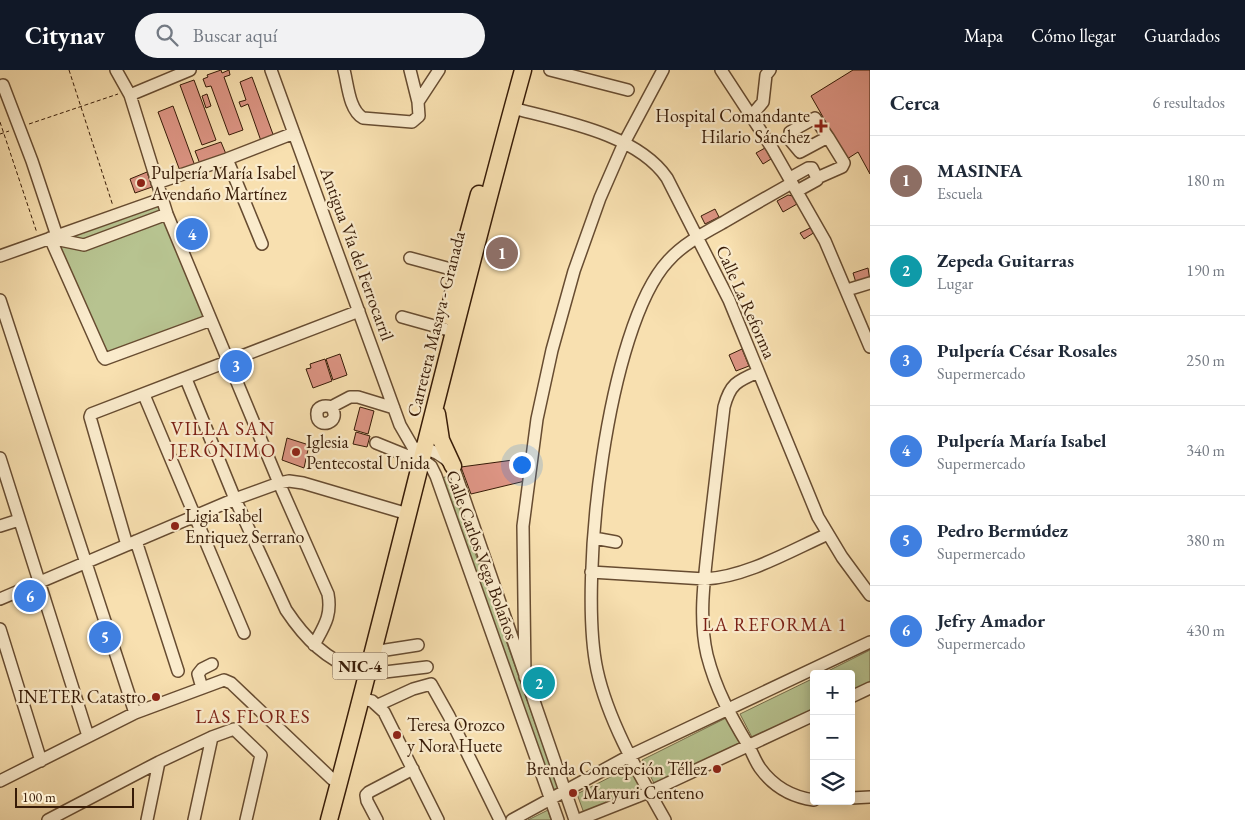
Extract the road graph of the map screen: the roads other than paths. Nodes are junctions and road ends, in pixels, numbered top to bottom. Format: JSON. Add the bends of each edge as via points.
{"nodes":[{"id":1,"x":116,"y":70,"type":"edge"},
{"id":2,"x":188,"y":70,"type":"edge"},
{"id":3,"x":271,"y":70,"type":"edge"},
{"id":4,"x":344,"y":70,"type":"edge"},
{"id":5,"x":410,"y":70,"type":"edge"},
{"id":6,"x":439,"y":70,"type":"edge"},
{"id":7,"x":512,"y":70,"type":"edge"},
{"id":8,"x":523,"y":70,"type":"edge"},
{"id":9,"x":550,"y":70,"type":"edge"},
{"id":10,"x":663,"y":70,"type":"edge"},
{"id":11,"x":722,"y":70,"type":"edge"},
{"id":12,"x":770,"y":70,"type":"edge"},
{"id":13,"x":3,"y":86,"type":"dead end"},
{"id":14,"x":628,"y":90,"type":"dead end"},
{"id":15,"x":129,"y":93,"type":"junction"},
{"id":16,"x":418,"y":102,"type":"junction"},
{"id":17,"x":512,"y":108,"type":"junction"},
{"id":18,"x":752,"y":115,"type":"junction"},
{"id":19,"x":294,"y":132,"type":"junction"},
{"id":20,"x":828,"y":138,"type":"dead end"},
{"id":21,"x":624,"y":143,"type":"junction"},
{"id":22,"x":227,"y":159,"type":"junction"},
{"id":23,"x":157,"y":183,"type":"junction"},
{"id":24,"x":793,"y":184,"type":"junction"},
{"id":25,"x":161,"y":199,"type":"junction"},
{"id":26,"x":167,"y":214,"type":"junction"},
{"id":27,"x":698,"y":237,"type":"junction"},
{"id":28,"x":49,"y":238,"type":"junction"},
{"id":29,"x":262,"y":244,"type":"dead end"},
{"id":30,"x":0,"y":256,"type":"edge"},
{"id":31,"x":410,"y":258,"type":"dead end"},
{"id":32,"x":458,"y":271,"type":"junction"},
{"id":33,"x":870,"y":283,"type":"edge"},
{"id":34,"x":847,"y":290,"type":"junction"},
{"id":35,"x":0,"y":300,"type":"edge"},
{"id":36,"x":359,"y":311,"type":"junction"},
{"id":37,"x":402,"y":317,"type":"dead end"},
{"id":38,"x":211,"y":320,"type":"junction"},
{"id":39,"x":445,"y":329,"type":"junction"},
{"id":40,"x":870,"y":347,"type":"edge"},
{"id":41,"x":229,"y":361,"type":"junction"},
{"id":42,"x":758,"y":372,"type":"junction"},
{"id":43,"x":186,"y":379,"type":"junction"},
{"id":44,"x":144,"y":395,"type":"junction"},
{"id":45,"x":436,"y":401,"type":"junction"},
{"id":46,"x":331,"y":407,"type":"dead end"},
{"id":47,"x":394,"y":408,"type":"junction"},
{"id":48,"x":376,"y":443,"type":"dead end"},
{"id":49,"x":419,"y":454,"type":"junction"},
{"id":50,"x":0,"y":458,"type":"edge"},
{"id":51,"x":453,"y":466,"type":"junction"},
{"id":52,"x":2,"y":472,"type":"edge"},
{"id":53,"x":279,"y":483,"type":"junction"},
{"id":54,"x":235,"y":499,"type":"junction"},
{"id":55,"x":404,"y":513,"type":"junction"},
{"id":56,"x":196,"y":515,"type":"junction"},
{"id":57,"x":19,"y":520,"type":"junction"},
{"id":58,"x":0,"y":526,"type":"edge"},
{"id":59,"x":828,"y":534,"type":"junction"},
{"id":60,"x":594,"y":538,"type":"junction"},
{"id":61,"x":616,"y":542,"type":"dead end"},
{"id":62,"x":132,"y":543,"type":"junction"},
{"id":63,"x":87,"y":562,"type":"junction"},
{"id":64,"x":591,"y":572,"type":"junction"},
{"id":65,"x":705,"y":579,"type":"junction"},
{"id":66,"x":40,"y":582,"type":"junction"},
{"id":67,"x":870,"y":595,"type":"edge"},
{"id":68,"x":0,"y":599,"type":"edge"},
{"id":69,"x":0,"y":629,"type":"edge"},
{"id":70,"x":244,"y":633,"type":"dead end"},
{"id":71,"x":870,"y":642,"type":"edge"},
{"id":72,"x":314,"y":645,"type":"junction"},
{"id":73,"x":418,"y":645,"type":"dead end"},
{"id":74,"x":373,"y":652,"type":"junction"},
{"id":75,"x":212,"y":664,"type":"dead end"},
{"id":76,"x":427,"y":667,"type":"dead end"},
{"id":77,"x":178,"y":671,"type":"dead end"},
{"id":78,"x":364,"y":673,"type":"junction"},
{"id":79,"x":525,"y":677,"type":"junction"},
{"id":80,"x":202,"y":688,"type":"junction"},
{"id":81,"x":870,"y":688,"type":"edge"},
{"id":82,"x":855,"y":695,"type":"edge"},
{"id":83,"x":362,"y":700,"type":"junction"},
{"id":84,"x":378,"y":706,"type":"junction"},
{"id":85,"x":727,"y":710,"type":"junction"},
{"id":86,"x":136,"y":713,"type":"junction"},
{"id":87,"x":810,"y":718,"type":"edge"},
{"id":88,"x":88,"y":736,"type":"junction"},
{"id":89,"x":212,"y":737,"type":"junction"},
{"id":90,"x":749,"y":747,"type":"junction"},
{"id":91,"x":629,"y":756,"type":"junction"},
{"id":92,"x":41,"y":761,"type":"junction"},
{"id":93,"x":159,"y":762,"type":"junction"},
{"id":94,"x":413,"y":769,"type":"junction"},
{"id":95,"x":332,"y":779,"type":"junction"},
{"id":96,"x":0,"y":782,"type":"edge"},
{"id":97,"x":565,"y":791,"type":"junction"},
{"id":98,"x":649,"y":792,"type":"junction"},
{"id":99,"x":870,"y":797,"type":"edge"},
{"id":100,"x":855,"y":798,"type":"edge"},
{"id":101,"x":550,"y":799,"type":"junction"},
{"id":102,"x":810,"y":799,"type":"edge"},
{"id":103,"x":48,"y":820,"type":"edge"},
{"id":104,"x":147,"y":820,"type":"edge"},
{"id":105,"x":194,"y":820,"type":"edge"},
{"id":106,"x":246,"y":820,"type":"edge"},
{"id":107,"x":321,"y":820,"type":"edge"},
{"id":108,"x":329,"y":820,"type":"edge"},
{"id":109,"x":377,"y":820,"type":"edge"},
{"id":110,"x":438,"y":820,"type":"edge"},
{"id":111,"x":500,"y":820,"type":"edge"},
{"id":112,"x":512,"y":820,"type":"edge"},
{"id":113,"x":558,"y":820,"type":"edge"},
{"id":114,"x":577,"y":820,"type":"edge"},
{"id":115,"x":665,"y":820,"type":"edge"}],
"edges":[{"from":1,"to":15,"type":"street"},
{"from":2,"to":15,"type":"street"},
{"from":3,"to":19,"type":"street","name":"Antigua Vía del Ferrocarril"},
{"from":4,"to":16,"type":"street","via":[[354,108],[363,118],[412,122],[419,116]]},
{"from":5,"to":16,"type":"street"},
{"from":6,"to":16,"type":"street"},
{"from":7,"to":32,"type":"highway","name":"Carretera Masaya - Granada","number":"NIC-4"},
{"from":8,"to":17,"type":"highway","name":"Carretera Masaya - Granada","number":"NIC-4"},
{"from":9,"to":14,"type":"street"},
{"from":10,"to":21,"type":"street"},
{"from":11,"to":18,"type":"street"},
{"from":12,"to":18,"type":"street","via":[[766,75],[763,102]]},
{"from":13,"to":28,"type":"street","via":[[19,127]]},
{"from":15,"to":23,"type":"street"},
{"from":17,"to":21,"type":"street","name":"Calle La Reforma","via":[[566,122]]},
{"from":17,"to":45,"type":"highway","name":"Carretera Masaya - Granada","number":"NIC-4"},
{"from":18,"to":24,"type":"street"},
{"from":19,"to":22,"type":"street"},
{"from":19,"to":36,"type":"street","name":"Antigua Vía del Ferrocarril"},
{"from":20,"to":24,"type":"street","via":[[844,165],[817,178],[810,167]]},
{"from":21,"to":27,"type":"street","name":"Calle La Reforma","via":[[660,167]]},
{"from":21,"to":79,"type":"street","via":[[574,271],[537,419],[523,526]]},
{"from":22,"to":23,"type":"street"},
{"from":22,"to":29,"type":"street"},
{"from":23,"to":25,"type":"street"},
{"from":24,"to":27,"type":"street"},
{"from":24,"to":34,"type":"street","via":[[825,240]]},
{"from":25,"to":26,"type":"street"},
{"from":25,"to":28,"type":"street"},
{"from":26,"to":28,"type":"street","via":[[84,245]]},
{"from":26,"to":38,"type":"street"},
{"from":27,"to":42,"type":"street","name":"Calle La Reforma","via":[[729,300]]},
{"from":27,"to":60,"type":"street","via":[[667,261],[653,282],[634,325],[615,390],[604,448]]},
{"from":28,"to":30,"type":"street"},
{"from":28,"to":38,"type":"street","via":[[105,359]]},
{"from":31,"to":32,"type":"street"},
{"from":32,"to":39,"type":"highway","name":"Carretera Masaya - Granada","number":"NIC-4"},
{"from":33,"to":34,"type":"street"},
{"from":34,"to":40,"type":"street"},
{"from":35,"to":63,"type":"street"},
{"from":36,"to":41,"type":"street"},
{"from":36,"to":47,"type":"street","name":"Antigua Vía del Ferrocarril"},
{"from":37,"to":39,"type":"street"},
{"from":38,"to":41,"type":"street"},
{"from":39,"to":49,"type":"highway","name":"Carretera Masaya - Granada","number":"NIC-4"},
{"from":41,"to":43,"type":"street"},
{"from":41,"to":53,"type":"street"},
{"from":42,"to":59,"type":"street","name":"Calle La Reforma"},
{"from":42,"to":65,"type":"street","via":[[729,389],[724,407]]},
{"from":43,"to":44,"type":"street"},
{"from":43,"to":54,"type":"street"},
{"from":44,"to":56,"type":"street"},
{"from":44,"to":62,"type":"street","via":[[93,413],[90,417]]},
{"from":45,"to":49,"type":"highway","name":"Carretera Masaya - Granada","number":"NIC-4"},
{"from":45,"to":51,"type":"highway","via":[[441,440]]},
{"from":46,"to":47,"type":"street","via":[[350,397],[358,397]]},
{"from":47,"to":49,"type":"street","name":"Antigua Vía del Ferrocarril","via":[[400,425]]},
{"from":48,"to":49,"type":"street"},
{"from":49,"to":51,"type":"street","name":"Calle Carlos Vega Bolaños","via":[[445,457]]},
{"from":49,"to":55,"type":"highway","name":"Carretera Masaya - Granada","number":"NIC-4"},
{"from":49,"to":101,"type":"street","name":"Calle Carlos Vega Bolaños","via":[[436,476]]},
{"from":50,"to":52,"type":"street"},
{"from":51,"to":79,"type":"street","name":"Calle Carlos Vega Bolaños"},
{"from":52,"to":57,"type":"street"},
{"from":53,"to":54,"type":"street"},
{"from":53,"to":55,"type":"street","via":[[303,483]]},
{"from":53,"to":72,"type":"street","via":[[328,594],[328,617]]},
{"from":54,"to":56,"type":"street"},
{"from":54,"to":72,"type":"street","via":[[286,610]]},
{"from":55,"to":74,"type":"highway","name":"Carretera Masaya - Granada","number":"NIC-4"},
{"from":55,"to":78,"type":"highway","name":"Carretera Masaya - Granada","number":"NIC-4"},
{"from":56,"to":62,"type":"street"},
{"from":56,"to":70,"type":"street"},
{"from":57,"to":58,"type":"street"},
{"from":57,"to":66,"type":"street"},
{"from":59,"to":65,"type":"street","via":[[739,573]]},
{"from":59,"to":67,"type":"street","name":"Calle La Reforma"},
{"from":60,"to":61,"type":"street"},
{"from":60,"to":64,"type":"street"},
{"from":62,"to":63,"type":"street"},
{"from":62,"to":77,"type":"street"},
{"from":63,"to":66,"type":"street"},
{"from":63,"to":86,"type":"street"},
{"from":64,"to":65,"type":"street"},
{"from":64,"to":91,"type":"street","via":[[590,609],[597,670],[606,702]]},
{"from":65,"to":85,"type":"street","via":[[707,654]]},
{"from":66,"to":68,"type":"street"},
{"from":66,"to":88,"type":"street"},
{"from":69,"to":92,"type":"street"},
{"from":71,"to":85,"type":"street"},
{"from":72,"to":78,"type":"street","via":[[340,664]]},
{"from":73,"to":74,"type":"street"},
{"from":74,"to":78,"type":"highway","name":"Carretera Masaya - Granada","number":"NIC-4"},
{"from":75,"to":80,"type":"street","via":[[198,674]]},
{"from":76,"to":78,"type":"street"},
{"from":78,"to":83,"type":"highway","name":"Carretera Masaya - Granada","number":"NIC-4"},
{"from":78,"to":95,"type":"highway","name":"Carretera Masaya - Granada","number":"NIC-4"},
{"from":79,"to":97,"type":"street","name":"Calle Carlos Vega Bolaños"},
{"from":80,"to":86,"type":"street"},
{"from":80,"to":95,"type":"street","via":[[224,680],[231,683]]},
{"from":81,"to":82,"type":"street"},
{"from":83,"to":84,"type":"street"},
{"from":83,"to":108,"type":"highway","name":"Carretera Masaya - Granada","number":"NIC-4"},
{"from":84,"to":94,"type":"street"},
{"from":84,"to":111,"type":"street","via":[[431,684]]},
{"from":85,"to":90,"type":"street"},
{"from":85,"to":91,"type":"street"},
{"from":86,"to":88,"type":"street"},
{"from":87,"to":90,"type":"street"},
{"from":88,"to":92,"type":"street"},
{"from":89,"to":93,"type":"street"},
{"from":89,"to":105,"type":"street"},
{"from":89,"to":106,"type":"street","via":[[234,729],[261,755]]},
{"from":90,"to":98,"type":"street"},
{"from":90,"to":102,"type":"street","via":[[759,767],[777,785],[786,792]]},
{"from":91,"to":97,"type":"street"},
{"from":91,"to":98,"type":"street"},
{"from":92,"to":96,"type":"street"},
{"from":93,"to":103,"type":"street"},
{"from":93,"to":104,"type":"street"},
{"from":94,"to":109,"type":"street","via":[[366,795]]},
{"from":94,"to":110,"type":"street"},
{"from":95,"to":107,"type":"highway","name":"Carretera Masaya - Granada","number":"NIC-4"},
{"from":97,"to":101,"type":"street"},
{"from":97,"to":114,"type":"street","name":"Calle Carlos Vega Bolaños"},
{"from":98,"to":114,"type":"street"},
{"from":98,"to":115,"type":"street"},
{"from":99,"to":100,"type":"street"},
{"from":101,"to":112,"type":"street"},
{"from":101,"to":113,"type":"street","name":"Calle Carlos Vega Bolaños"}]}
